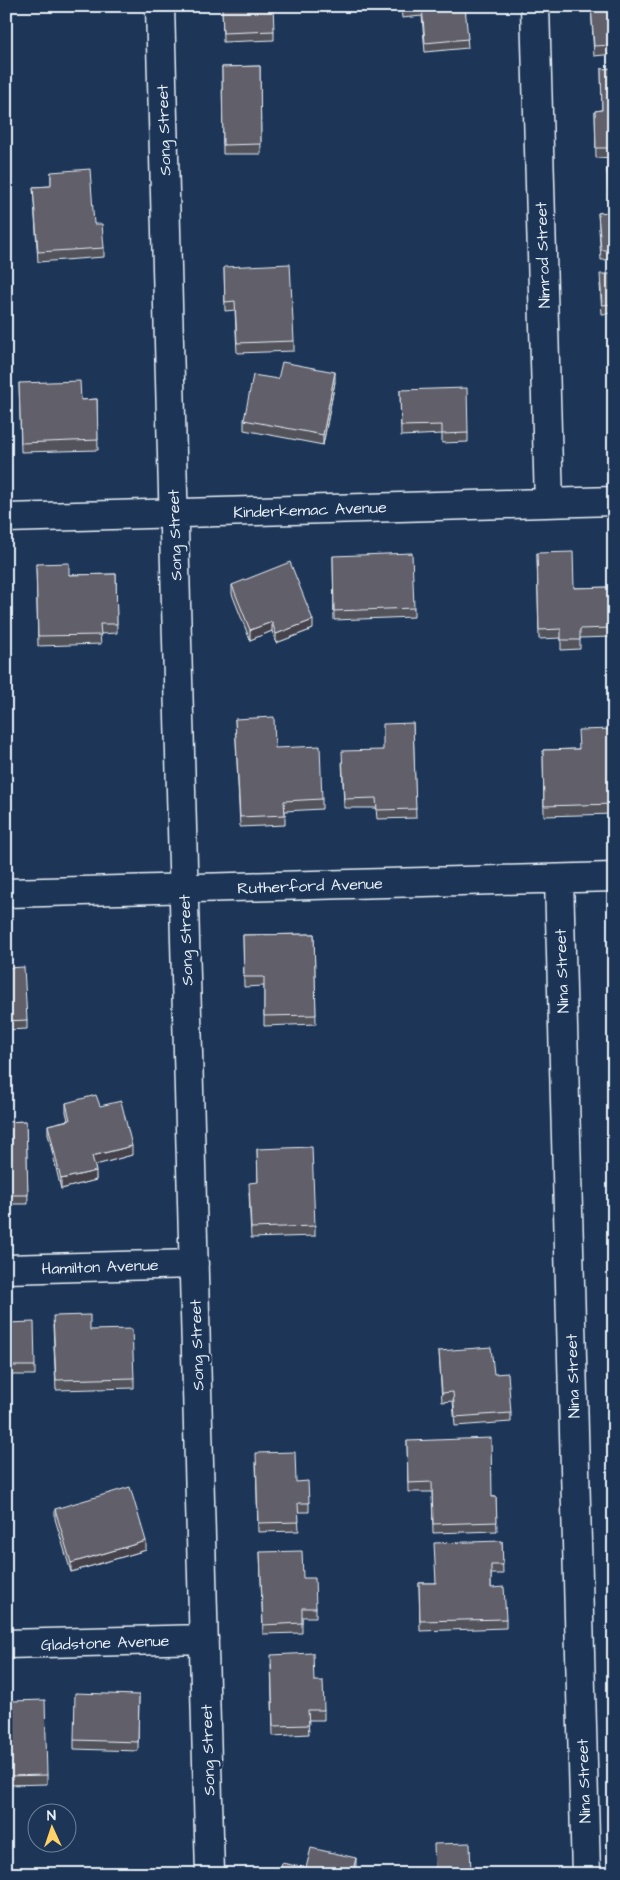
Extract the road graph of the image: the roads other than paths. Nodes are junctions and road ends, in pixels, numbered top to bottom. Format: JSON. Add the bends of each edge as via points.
{"nodes":[{"id":1,"x":160,"y":6,"type":"edge"},
{"id":2,"x":535,"y":6,"type":"edge"},
{"id":3,"x":614,"y":501,"type":"edge"},
{"id":4,"x":549,"y":503,"type":"junction"},
{"id":5,"x":174,"y":513,"type":"junction"},
{"id":6,"x":6,"y":518,"type":"edge"},
{"id":7,"x":614,"y":877,"type":"edge"},
{"id":8,"x":559,"y":878,"type":"junction"},
{"id":9,"x":184,"y":889,"type":"junction"},
{"id":10,"x":6,"y":893,"type":"edge"},
{"id":11,"x":194,"y":1264,"type":"junction"},
{"id":12,"x":6,"y":1269,"type":"edge"},
{"id":13,"x":204,"y":1639,"type":"junction"},
{"id":14,"x":6,"y":1644,"type":"edge"},
{"id":15,"x":210,"y":1874,"type":"edge"},
{"id":16,"x":586,"y":1874,"type":"edge"}],
"edges":[{"from":1,"to":5,"type":"street","name":"Song Street"},
{"from":2,"to":4,"type":"street","name":"Nimrod Street"},
{"from":3,"to":4,"type":"street","name":"Kinderkemac Avenue"},
{"from":4,"to":5,"type":"street","name":"Kinderkemac Avenue"},
{"from":5,"to":6,"type":"street","name":"Kinderkemac Avenue"},
{"from":5,"to":9,"type":"street","name":"Song Street"},
{"from":7,"to":8,"type":"street","name":"Rutherford Avenue"},
{"from":8,"to":9,"type":"street","name":"Rutherford Avenue"},
{"from":8,"to":16,"type":"street","name":"Nina Street"},
{"from":9,"to":10,"type":"street","name":"Rutherford Avenue"},
{"from":9,"to":11,"type":"street","name":"Song Street"},
{"from":11,"to":12,"type":"street","name":"Hamilton Avenue"},
{"from":11,"to":13,"type":"street","name":"Song Street"},
{"from":13,"to":14,"type":"street","name":"Gladstone Avenue"},
{"from":13,"to":15,"type":"street","name":"Song Street"}]}
